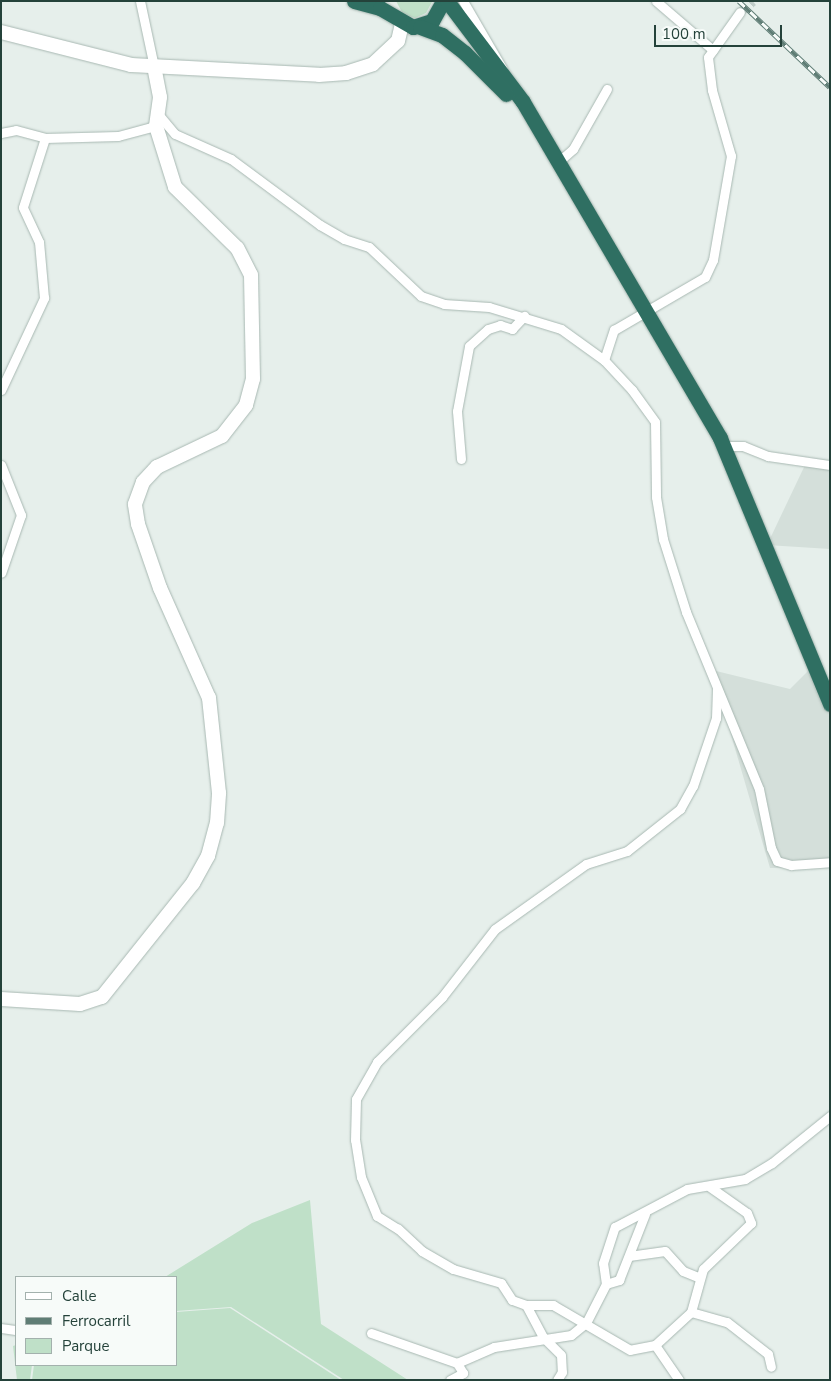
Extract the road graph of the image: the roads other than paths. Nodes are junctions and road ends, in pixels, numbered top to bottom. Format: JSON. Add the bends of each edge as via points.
{"nodes":[{"id":1,"x":140,"y":1,"type":"edge"},
{"id":2,"x":354,"y":1,"type":"edge"},
{"id":3,"x":388,"y":1,"type":"edge"},
{"id":4,"x":442,"y":1,"type":"edge"},
{"id":5,"x":447,"y":1,"type":"edge"},
{"id":6,"x":463,"y":1,"type":"edge"},
{"id":7,"x":656,"y":1,"type":"edge"},
{"id":8,"x":740,"y":12,"type":"tunnel mouth"},
{"id":9,"x":398,"y":21,"type":"junction"},
{"id":10,"x":420,"y":27,"type":"junction"},
{"id":11,"x":1,"y":32,"type":"edge"},
{"id":12,"x":713,"y":50,"type":"junction"},
{"id":13,"x":154,"y":67,"type":"junction"},
{"id":14,"x":503,"y":73,"type":"junction"},
{"id":15,"x":607,"y":89,"type":"dead end"},
{"id":16,"x":157,"y":120,"type":"junction"},
{"id":17,"x":1,"y":133,"type":"edge"},
{"id":18,"x":44,"y":138,"type":"junction"},
{"id":19,"x":548,"y":149,"type":"junction"},
{"id":20,"x":557,"y":163,"type":"junction"},
{"id":21,"x":647,"y":312,"type":"junction"},
{"id":22,"x":524,"y":316,"type":"junction"},
{"id":23,"x":604,"y":360,"type":"junction"},
{"id":24,"x":1,"y":390,"type":"edge"},
{"id":25,"x":724,"y":446,"type":"junction"},
{"id":26,"x":461,"y":459,"type":"dead end"},
{"id":27,"x":1,"y":464,"type":"edge"},
{"id":28,"x":830,"y":465,"type":"edge"},
{"id":29,"x":1,"y":573,"type":"edge"},
{"id":30,"x":717,"y":689,"type":"junction"},
{"id":31,"x":830,"y":704,"type":"edge"},
{"id":32,"x":830,"y":862,"type":"edge"},
{"id":33,"x":1,"y":999,"type":"edge"},
{"id":34,"x":830,"y":1116,"type":"edge"},
{"id":35,"x":710,"y":1187,"type":"junction"},
{"id":36,"x":644,"y":1214,"type":"junction"},
{"id":37,"x":629,"y":1256,"type":"junction"},
{"id":38,"x":698,"y":1277,"type":"junction"},
{"id":39,"x":606,"y":1284,"type":"junction"},
{"id":40,"x":526,"y":1305,"type":"junction"},
{"id":41,"x":692,"y":1312,"type":"junction"},
{"id":42,"x":586,"y":1323,"type":"junction"},
{"id":43,"x":1,"y":1328,"type":"edge"},
{"id":44,"x":15,"y":1330,"type":"edge"},
{"id":45,"x":371,"y":1334,"type":"dead end"},
{"id":46,"x":543,"y":1337,"type":"junction"},
{"id":47,"x":655,"y":1346,"type":"junction"},
{"id":48,"x":457,"y":1363,"type":"junction"},
{"id":49,"x":771,"y":1368,"type":"dead end"},
{"id":50,"x":450,"y":1380,"type":"edge"},
{"id":51,"x":557,"y":1380,"type":"edge"},
{"id":52,"x":679,"y":1380,"type":"edge"}],
"edges":[{"from":1,"to":13,"type":"street"},
{"from":2,"to":9,"type":"highway","via":[[380,8]]},
{"from":3,"to":9,"type":"highway"},
{"from":4,"to":10,"type":"highway","via":[[439,13]]},
{"from":5,"to":14,"type":"highway"},
{"from":6,"to":14,"type":"street","via":[[502,62]]},
{"from":7,"to":12,"type":"street"},
{"from":8,"to":12,"type":"street"},
{"from":9,"to":10,"type":"highway"},
{"from":9,"to":13,"type":"street","via":[[398,41],[386,55],[346,73]]},
{"from":10,"to":19,"type":"highway","via":[[442,35],[495,79]]},
{"from":11,"to":13,"type":"street","via":[[113,62]]},
{"from":12,"to":21,"type":"street","via":[[708,57],[712,90],[731,156],[713,260],[705,277]]},
{"from":13,"to":16,"type":"street","via":[[160,97]]},
{"from":14,"to":19,"type":"highway"},
{"from":15,"to":20,"type":"street","via":[[573,149]]},
{"from":16,"to":18,"type":"street","via":[[127,136]]},
{"from":16,"to":22,"type":"street","via":[[175,134],[231,158],[320,225],[344,239],[369,247],[421,296],[444,304],[489,307]]},
{"from":16,"to":33,"type":"street","via":[[175,187],[237,248],[251,275],[252,379],[246,405],[222,436],[157,467],[143,482],[135,504],[139,529],[160,588],[209,698],[218,793],[215,835],[193,883],[102,998],[80,1004]]},
{"from":17,"to":18,"type":"street","via":[[16,130]]},
{"from":18,"to":24,"type":"street","via":[[23,207],[39,242],[44,298]]},
{"from":19,"to":20,"type":"highway"},
{"from":20,"to":21,"type":"highway"},
{"from":21,"to":23,"type":"street","via":[[614,330]]},
{"from":21,"to":25,"type":"highway"},
{"from":22,"to":23,"type":"street","via":[[561,329]]},
{"from":22,"to":26,"type":"street","via":[[512,329],[500,325],[488,329],[469,346],[457,411]]},
{"from":23,"to":30,"type":"street","via":[[648,408],[655,422],[658,520],[686,612]]},
{"from":25,"to":28,"type":"street","via":[[743,446],[768,456]]},
{"from":25,"to":31,"type":"highway"},
{"from":27,"to":29,"type":"street","via":[[21,515]]},
{"from":30,"to":32,"type":"street","via":[[759,789],[777,861],[790,865]]},
{"from":30,"to":40,"type":"street","via":[[716,718],[693,786],[680,808],[628,851],[586,864],[495,930],[442,997],[377,1062],[356,1099],[355,1140],[361,1177],[377,1216],[398,1229],[422,1251],[453,1269],[501,1283],[512,1300]]},
{"from":34,"to":35,"type":"street","via":[[772,1163],[745,1179]]},
{"from":35,"to":36,"type":"street","via":[[687,1189]]},
{"from":35,"to":38,"type":"street","via":[[747,1213],[751,1223]]},
{"from":36,"to":37,"type":"street"},
{"from":36,"to":39,"type":"street","via":[[615,1227],[603,1263]]},
{"from":37,"to":38,"type":"street","via":[[657,1249],[665,1251],[683,1271]]},
{"from":37,"to":39,"type":"street","via":[[619,1280]]},
{"from":38,"to":41,"type":"street"},
{"from":39,"to":42,"type":"street"},
{"from":40,"to":42,"type":"street","via":[[553,1305]]},
{"from":40,"to":46,"type":"street"},
{"from":41,"to":47,"type":"street"},
{"from":41,"to":49,"type":"street","via":[[727,1322],[768,1354]]},
{"from":42,"to":46,"type":"street","via":[[571,1334]]},
{"from":42,"to":47,"type":"street","via":[[630,1350]]},
{"from":43,"to":44,"type":"street"},
{"from":45,"to":48,"type":"street"},
{"from":46,"to":48,"type":"street","via":[[535,1342],[479,1351]]},
{"from":46,"to":51,"type":"street","via":[[561,1355],[562,1372]]},
{"from":47,"to":52,"type":"street"},
{"from":48,"to":50,"type":"street","via":[[463,1373]]}]}
